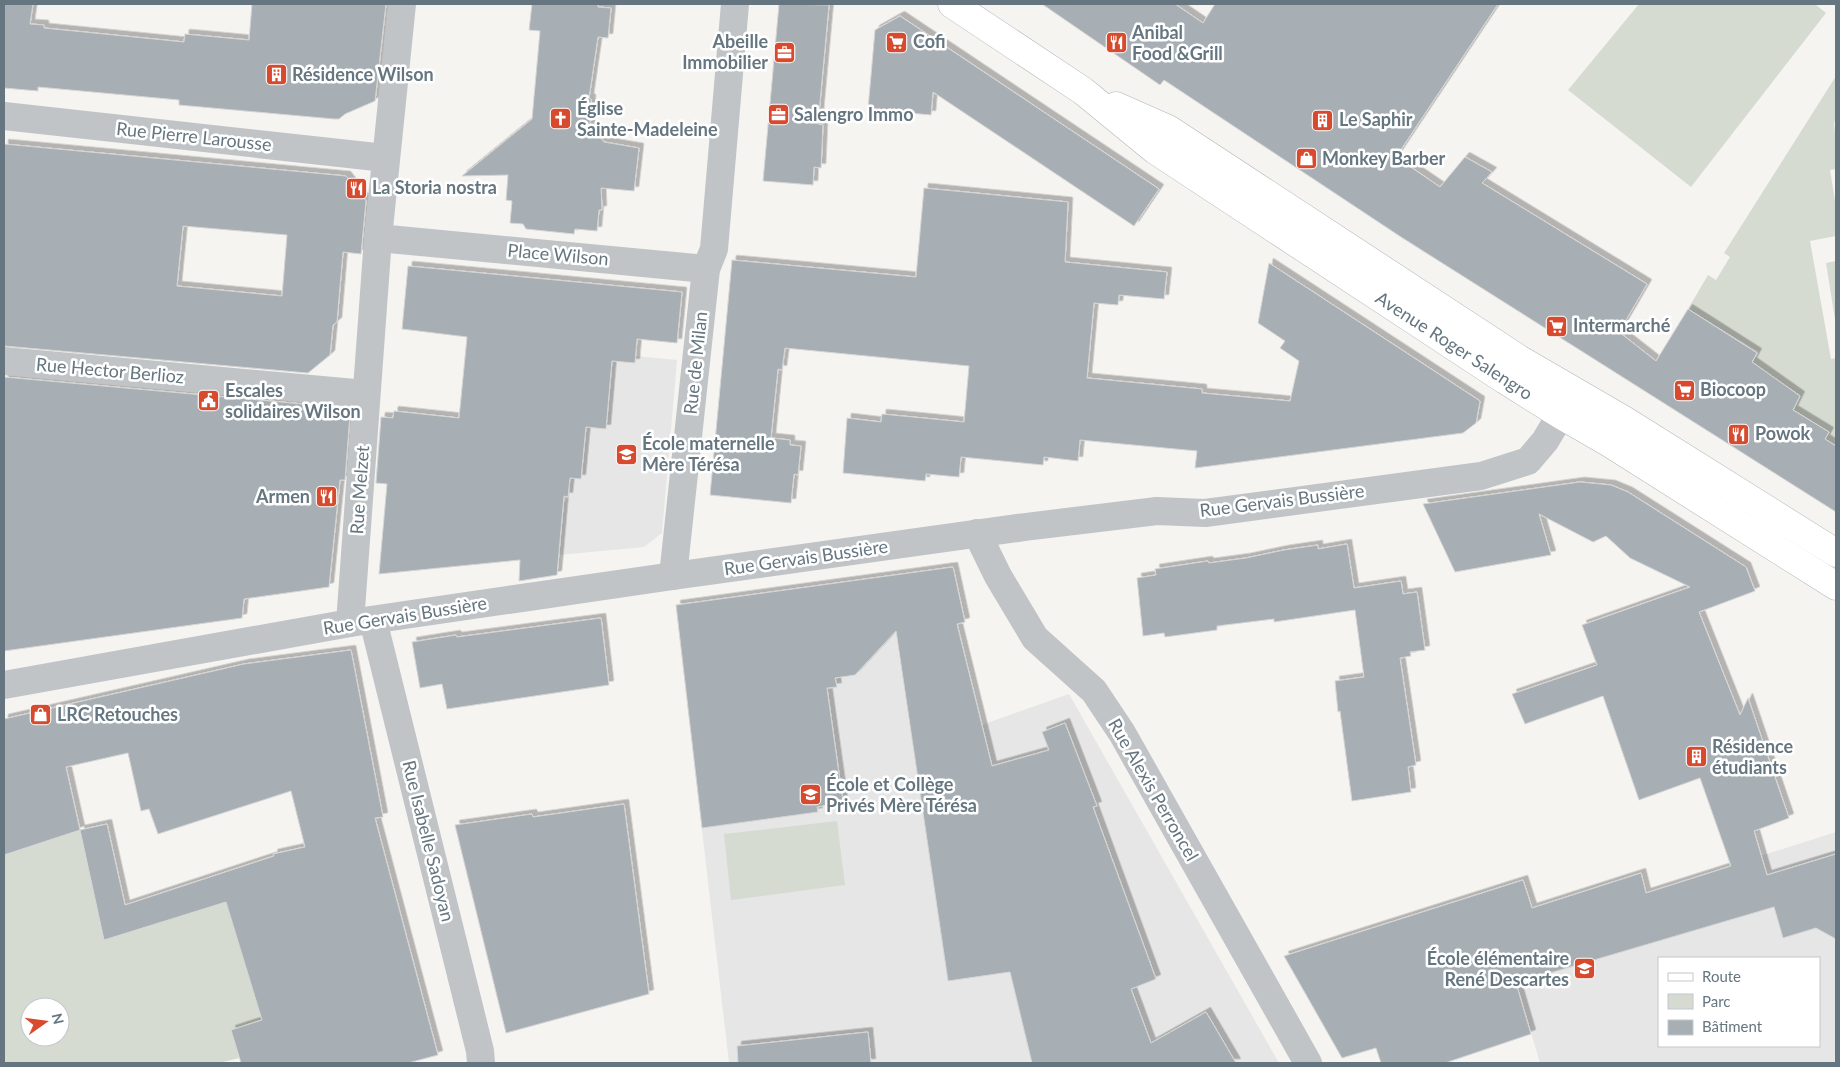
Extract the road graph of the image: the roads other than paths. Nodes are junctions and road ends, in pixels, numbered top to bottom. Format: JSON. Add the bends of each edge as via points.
{"nodes":[{"id":1,"x":402,"y":4,"type":"edge"},
{"id":2,"x":735,"y":4,"type":"edge"},
{"id":3,"x":952,"y":4,"type":"edge"},
{"id":4,"x":4,"y":116,"type":"edge"},
{"id":5,"x":385,"y":158,"type":"junction"},
{"id":6,"x":378,"y":238,"type":"junction"},
{"id":7,"x":706,"y":269,"type":"junction"},
{"id":8,"x":4,"y":361,"type":"edge"},
{"id":9,"x":366,"y":394,"type":"junction"},
{"id":10,"x":1567,"y":404,"type":"junction"},
{"id":11,"x":977,"y":533,"type":"junction"},
{"id":12,"x":1836,"y":553,"type":"edge"},
{"id":13,"x":673,"y":576,"type":"junction"},
{"id":14,"x":1836,"y":586,"type":"edge"},
{"id":15,"x":361,"y":621,"type":"junction"},
{"id":16,"x":4,"y":685,"type":"edge"},
{"id":17,"x":481,"y":1063,"type":"edge"},
{"id":18,"x":1308,"y":1063,"type":"edge"}],
"edges":[{"from":1,"to":5,"type":"street"},
{"from":2,"to":7,"type":"street","via":[[714,249]]},
{"from":3,"to":10,"type":"main road","name":"Avenue Roger Salengro","via":[[1083,91],[1154,150]]},
{"from":4,"to":5,"type":"street","name":"Rue Pierre Larousse"},
{"from":5,"to":6,"type":"street"},
{"from":6,"to":7,"type":"street","name":"Place Wilson"},
{"from":6,"to":9,"type":"street","name":"Rue Melzet"},
{"from":7,"to":13,"type":"street","name":"Rue de Milan"},
{"from":8,"to":9,"type":"street","name":"Rue Hector Berlioz"},
{"from":9,"to":15,"type":"street","name":"Rue Melzet"},
{"from":10,"to":11,"type":"street","name":"Rue Gervais Bussière","via":[[1545,441],[1528,461],[1481,476],[1206,513],[1157,511]]},
{"from":10,"to":12,"type":"main road","name":"Avenue Roger Salengro","via":[[1624,420]]},
{"from":10,"to":14,"type":"main road","name":"Avenue Roger Salengro","via":[[1611,444]]},
{"from":11,"to":13,"type":"street","name":"Rue Gervais Bussière"},
{"from":11,"to":18,"type":"street","name":"Rue Alexis Perroncel","via":[[998,576],[1036,638],[1094,691],[1122,733]]},
{"from":13,"to":15,"type":"street","name":"Rue Gervais Bussière"},
{"from":15,"to":16,"type":"street","name":"Rue Gervais Bussière"},
{"from":15,"to":17,"type":"street","name":"Rue Isabelle Sadoyan"}]}
